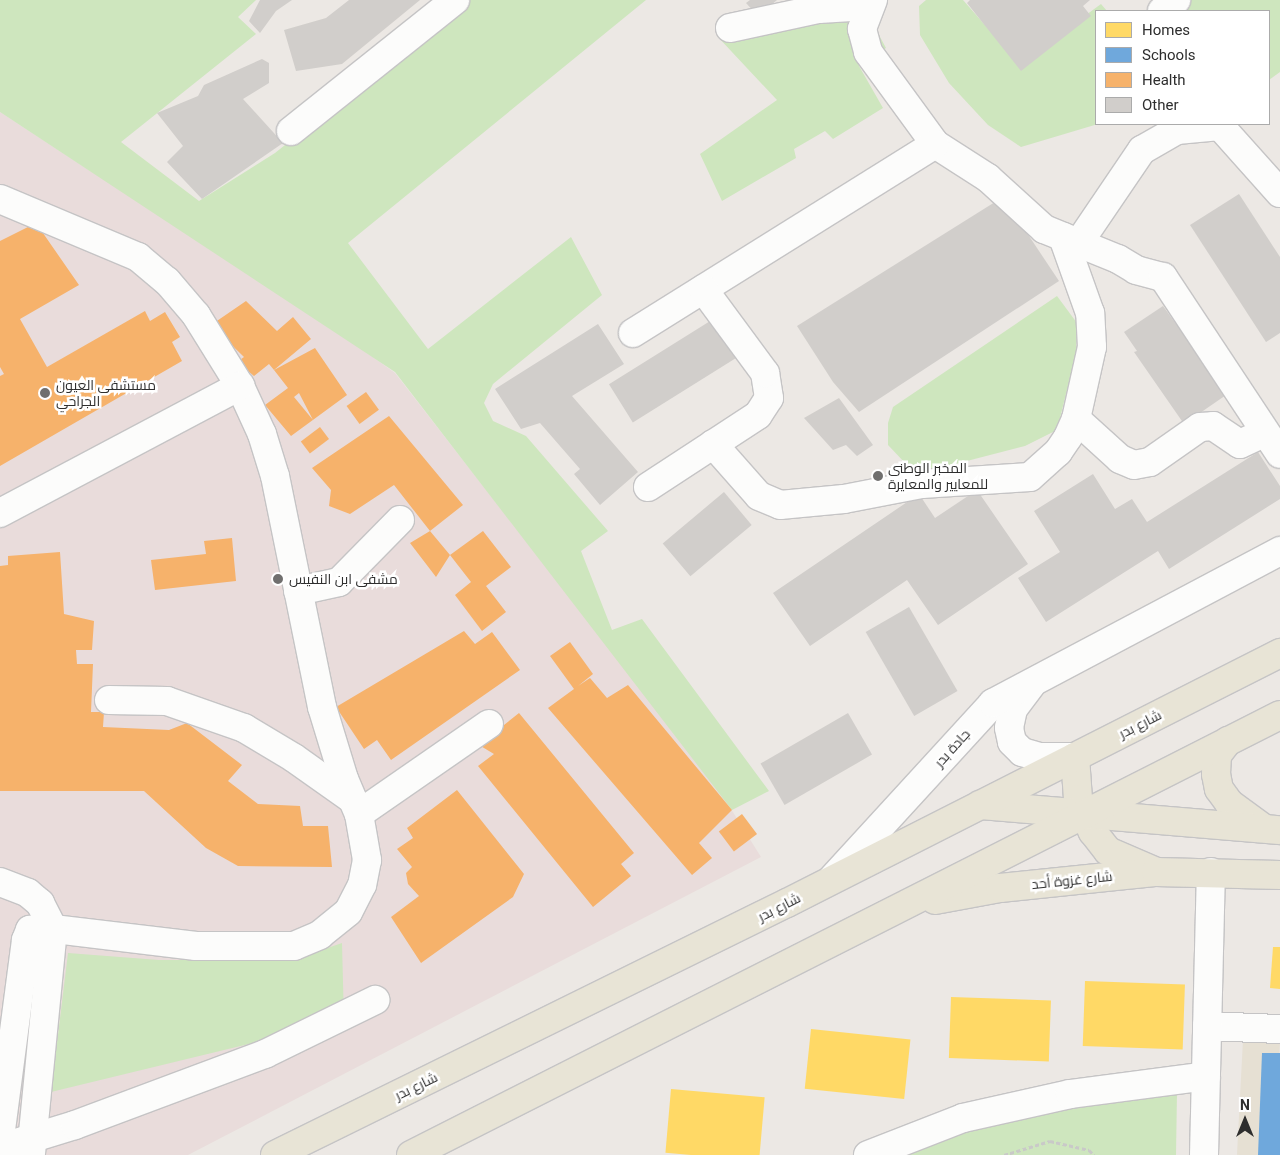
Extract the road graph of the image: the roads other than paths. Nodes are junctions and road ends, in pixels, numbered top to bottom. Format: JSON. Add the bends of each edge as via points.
{"nodes":[{"id":1,"x":455,"y":0,"type":"edge"},
{"id":2,"x":1176,"y":0,"type":"edge"},
{"id":3,"x":870,"y":3,"type":"edge"},
{"id":4,"x":1163,"y":10,"type":"edge"},
{"id":5,"x":730,"y":28,"type":"dead end"},
{"id":6,"x":291,"y":131,"type":"dead end"},
{"id":7,"x":935,"y":144,"type":"junction"},
{"id":8,"x":1280,"y":194,"type":"edge"},
{"id":9,"x":0,"y":199,"type":"edge"},
{"id":10,"x":1071,"y":241,"type":"junction"},
{"id":11,"x":703,"y":289,"type":"junction"},
{"id":12,"x":633,"y":333,"type":"dead end"},
{"id":13,"x":240,"y":386,"type":"junction"},
{"id":14,"x":1076,"y":419,"type":"junction"},
{"id":15,"x":1264,"y":433,"type":"junction"},
{"id":16,"x":713,"y":444,"type":"junction"},
{"id":17,"x":1280,"y":454,"type":"edge"},
{"id":18,"x":648,"y":487,"type":"dead end"},
{"id":19,"x":0,"y":513,"type":"edge"},
{"id":20,"x":400,"y":520,"type":"dead end"},
{"id":21,"x":1280,"y":552,"type":"edge"},
{"id":22,"x":298,"y":591,"type":"junction"},
{"id":23,"x":1280,"y":653,"type":"edge"},
{"id":24,"x":1031,"y":684,"type":"junction"},
{"id":25,"x":109,"y":700,"type":"dead end"},
{"id":26,"x":1280,"y":715,"type":"edge"},
{"id":27,"x":489,"y":724,"type":"dead end"},
{"id":28,"x":1228,"y":741,"type":"junction"},
{"id":29,"x":1074,"y":757,"type":"junction"},
{"id":30,"x":980,"y":805,"type":"junction"},
{"id":31,"x":356,"y":807,"type":"junction"},
{"id":32,"x":1083,"y":815,"type":"junction"},
{"id":33,"x":1272,"y":830,"type":"edge"},
{"id":34,"x":1156,"y":872,"type":"junction"},
{"id":35,"x":1211,"y":872,"type":"junction"},
{"id":36,"x":1280,"y":876,"type":"edge"},
{"id":37,"x":832,"y":879,"type":"junction"},
{"id":38,"x":0,"y":882,"type":"edge"},
{"id":39,"x":870,"y":923,"type":"junction"},
{"id":40,"x":53,"y":929,"type":"junction"},
{"id":41,"x":375,"y":1000,"type":"dead end"},
{"id":42,"x":1207,"y":1026,"type":"junction"},
{"id":43,"x":1280,"y":1029,"type":"edge"},
{"id":44,"x":1206,"y":1076,"type":"junction"},
{"id":45,"x":0,"y":1138,"type":"edge"},
{"id":46,"x":31,"y":1147,"type":"edge"},
{"id":47,"x":0,"y":1148,"type":"edge"},
{"id":48,"x":276,"y":1155,"type":"edge"},
{"id":49,"x":411,"y":1155,"type":"edge"},
{"id":50,"x":868,"y":1155,"type":"edge"},
{"id":51,"x":1204,"y":1155,"type":"edge"}],
"edges":[{"from":1,"to":6,"type":"street"},
{"from":2,"to":4,"type":"street"},
{"from":3,"to":5,"type":"street","via":[[819,9]]},
{"from":3,"to":7,"type":"street","via":[[862,29],[868,52]]},
{"from":7,"to":10,"type":"street","via":[[988,178],[1044,229]]},
{"from":7,"to":11,"type":"street"},
{"from":8,"to":10,"type":"street","via":[[1220,126],[1177,130],[1142,150]]},
{"from":9,"to":13,"type":"street","via":[[138,257],[168,281],[196,315]]},
{"from":10,"to":14,"type":"street","via":[[1090,313],[1092,346]]},
{"from":10,"to":15,"type":"street","via":[[1118,259],[1136,270],[1163,277]]},
{"from":11,"to":12,"type":"street"},
{"from":11,"to":16,"type":"street","via":[[765,373],[770,389],[763,410]]},
{"from":13,"to":19,"type":"street"},
{"from":13,"to":22,"type":"street","via":[[262,434],[275,476]]},
{"from":14,"to":15,"type":"street","via":[[1120,459],[1134,465],[1150,462],[1200,427],[1213,426],[1240,444]]},
{"from":14,"to":16,"type":"street","via":[[1058,452],[1030,477],[922,484],[844,499],[787,504],[772,504],[759,496]]},
{"from":15,"to":17,"type":"street"},
{"from":16,"to":18,"type":"street"},
{"from":20,"to":22,"type":"street","via":[[339,582]]},
{"from":21,"to":24,"type":"street","name":"جادة بدر"},
{"from":22,"to":31,"type":"street","via":[[322,707]]},
{"from":23,"to":29,"type":"main road","name":"شارع بدر"},
{"from":24,"to":29,"type":"street","via":[[1013,709],[1008,728],[1012,742],[1022,752],[1040,757]]},
{"from":24,"to":37,"type":"street","name":"جادة بدر","via":[[992,703]]},
{"from":25,"to":31,"type":"street","via":[[167,701],[244,728],[294,758]]},
{"from":26,"to":28,"type":"main road"},
{"from":27,"to":31,"type":"street"},
{"from":28,"to":32,"type":"main road"},
{"from":28,"to":33,"type":"main road","via":[[1218,756],[1219,789],[1228,803]]},
{"from":29,"to":30,"type":"main road","name":"شارع بدر"},
{"from":29,"to":32,"type":"main road","via":[[1075,786]]},
{"from":30,"to":32,"type":"main road"},
{"from":30,"to":37,"type":"main road","name":"شارع بدر"},
{"from":31,"to":40,"type":"street","via":[[367,860],[362,885],[348,912],[320,935],[294,946],[196,946]]},
{"from":32,"to":33,"type":"main road"},
{"from":32,"to":34,"type":"main road","via":[[1108,851]]},
{"from":32,"to":39,"type":"main road"},
{"from":34,"to":35,"type":"main road","name":"شارع غزوة أحد"},
{"from":34,"to":39,"type":"main road","name":"شارع غزوة أحد","via":[[942,897]]},
{"from":35,"to":36,"type":"main road","name":"شارع غزوة أحد"},
{"from":35,"to":42,"type":"street"},
{"from":37,"to":48,"type":"main road","name":"شارع بدر"},
{"from":38,"to":40,"type":"street","via":[[34,898],[48,916]]},
{"from":39,"to":49,"type":"main road"},
{"from":40,"to":45,"type":"street","via":[[30,930],[26,940]]},
{"from":40,"to":46,"type":"street"},
{"from":41,"to":46,"type":"street","via":[[265,1054]]},
{"from":42,"to":43,"type":"street"},
{"from":42,"to":44,"type":"street"},
{"from":44,"to":50,"type":"street","via":[[1070,1094],[963,1118]]},
{"from":44,"to":51,"type":"street"},
{"from":46,"to":47,"type":"street"}]}
